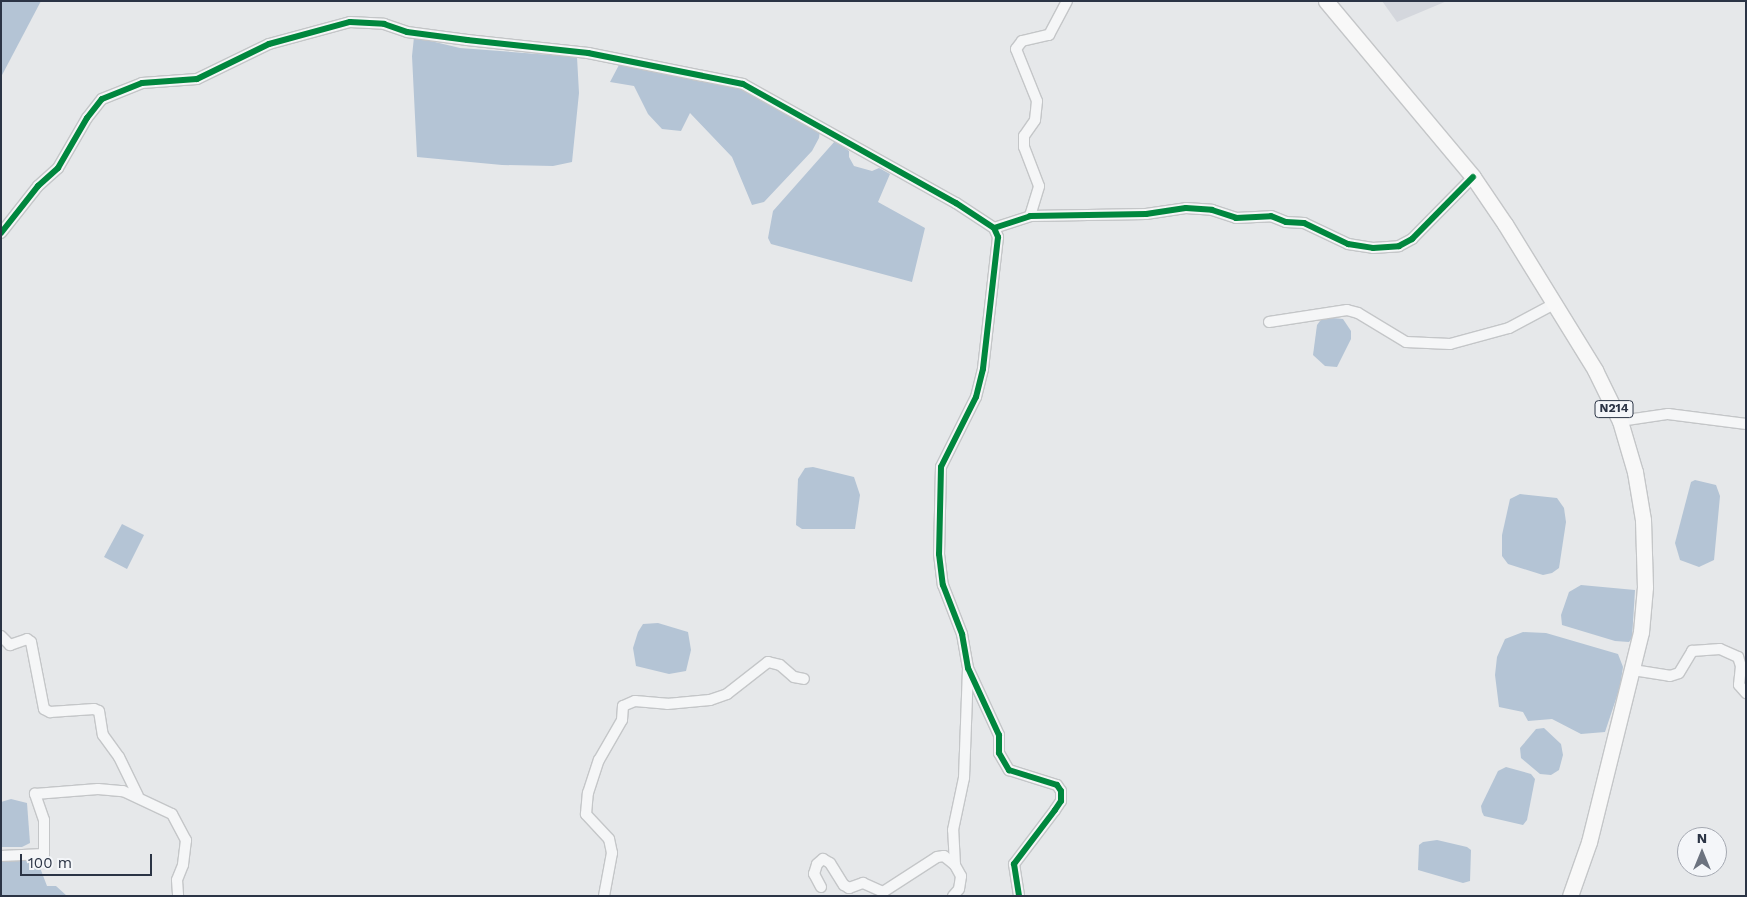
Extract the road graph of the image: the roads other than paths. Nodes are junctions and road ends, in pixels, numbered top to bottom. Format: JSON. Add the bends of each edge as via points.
{"nodes":[{"id":1,"x":1067,"y":1,"type":"edge"},
{"id":2,"x":1326,"y":1,"type":"edge"},
{"id":3,"x":1473,"y":178,"type":"junction"},
{"id":4,"x":1030,"y":216,"type":"junction"},
{"id":5,"x":994,"y":228,"type":"junction"},
{"id":6,"x":1,"y":233,"type":"edge"},
{"id":7,"x":1554,"y":304,"type":"junction"},
{"id":8,"x":1269,"y":322,"type":"dead end"},
{"id":9,"x":1620,"y":421,"type":"junction"},
{"id":10,"x":1746,"y":424,"type":"edge"},
{"id":11,"x":1,"y":636,"type":"edge"},
{"id":12,"x":968,"y":668,"type":"junction"},
{"id":13,"x":1633,"y":670,"type":"junction"},
{"id":14,"x":804,"y":679,"type":"dead end"},
{"id":15,"x":1746,"y":693,"type":"edge"},
{"id":16,"x":138,"y":796,"type":"junction"},
{"id":17,"x":1,"y":856,"type":"edge"},
{"id":18,"x":955,"y":865,"type":"junction"},
{"id":19,"x":821,"y":887,"type":"dead end"},
{"id":20,"x":178,"y":896,"type":"edge"},
{"id":21,"x":604,"y":896,"type":"edge"},
{"id":22,"x":952,"y":896,"type":"edge"},
{"id":23,"x":1019,"y":896,"type":"edge"},
{"id":24,"x":1570,"y":896,"type":"edge"}],
"edges":[{"from":1,"to":4,"type":"street","via":[[1049,34],[1022,41],[1016,49],[1037,101],[1038,112],[1024,136],[1024,146],[1039,186]]},
{"from":2,"to":3,"type":"highway","number":"N214"},
{"from":3,"to":4,"type":"street","via":[[1412,239],[1399,246],[1373,248],[1348,244],[1304,223],[1286,222],[1271,216],[1236,218],[1212,210],[1186,208],[1146,214]]},
{"from":3,"to":7,"type":"highway","number":"N214"},
{"from":4,"to":5,"type":"street"},
{"from":5,"to":6,"type":"street","via":[[956,203],[743,84],[588,53],[467,40],[407,32],[384,24],[350,22],[269,44],[197,79],[142,83],[102,99],[58,168],[38,186]]},
{"from":5,"to":12,"type":"street","via":[[998,237],[984,369],[976,397],[941,467],[940,476],[940,566],[943,584],[962,634]]},
{"from":7,"to":8,"type":"street","via":[[1509,328],[1450,344],[1406,342],[1358,313],[1347,310]]},
{"from":7,"to":9,"type":"highway","number":"N214","via":[[1595,370]]},
{"from":9,"to":10,"type":"street","via":[[1668,414]]},
{"from":9,"to":13,"type":"highway","number":"N214","via":[[1635,472],[1643,520],[1645,587]]},
{"from":11,"to":16,"type":"street","via":[[10,645],[27,639],[31,642],[44,709],[50,712],[99,711],[103,735],[119,757]]},
{"from":12,"to":18,"type":"street","via":[[964,778],[953,830]]},
{"from":12,"to":23,"type":"street","via":[[999,735],[999,753],[1009,770],[1057,785],[1061,791],[1061,801],[1014,864]]},
{"from":13,"to":15,"type":"street","via":[[1670,676],[1680,673],[1692,651],[1720,650],[1738,657],[1741,666],[1738,685]]},
{"from":13,"to":24,"type":"highway","number":"N214","via":[[1589,842]]},
{"from":14,"to":21,"type":"street","via":[[794,678],[780,665],[768,662],[727,694],[710,700],[667,704],[635,701],[624,706],[622,720],[599,760],[588,793],[586,814],[609,839],[612,853]]},
{"from":16,"to":17,"type":"street","via":[[98,789],[35,794],[44,820],[44,854]]},
{"from":16,"to":20,"type":"street","via":[[172,814],[186,840]]},
{"from":18,"to":19,"type":"street","via":[[944,856],[937,857],[883,892],[863,883],[849,888],[830,863],[823,859],[817,864],[814,874]]},
{"from":18,"to":22,"type":"street","via":[[961,876],[959,889]]}]}
